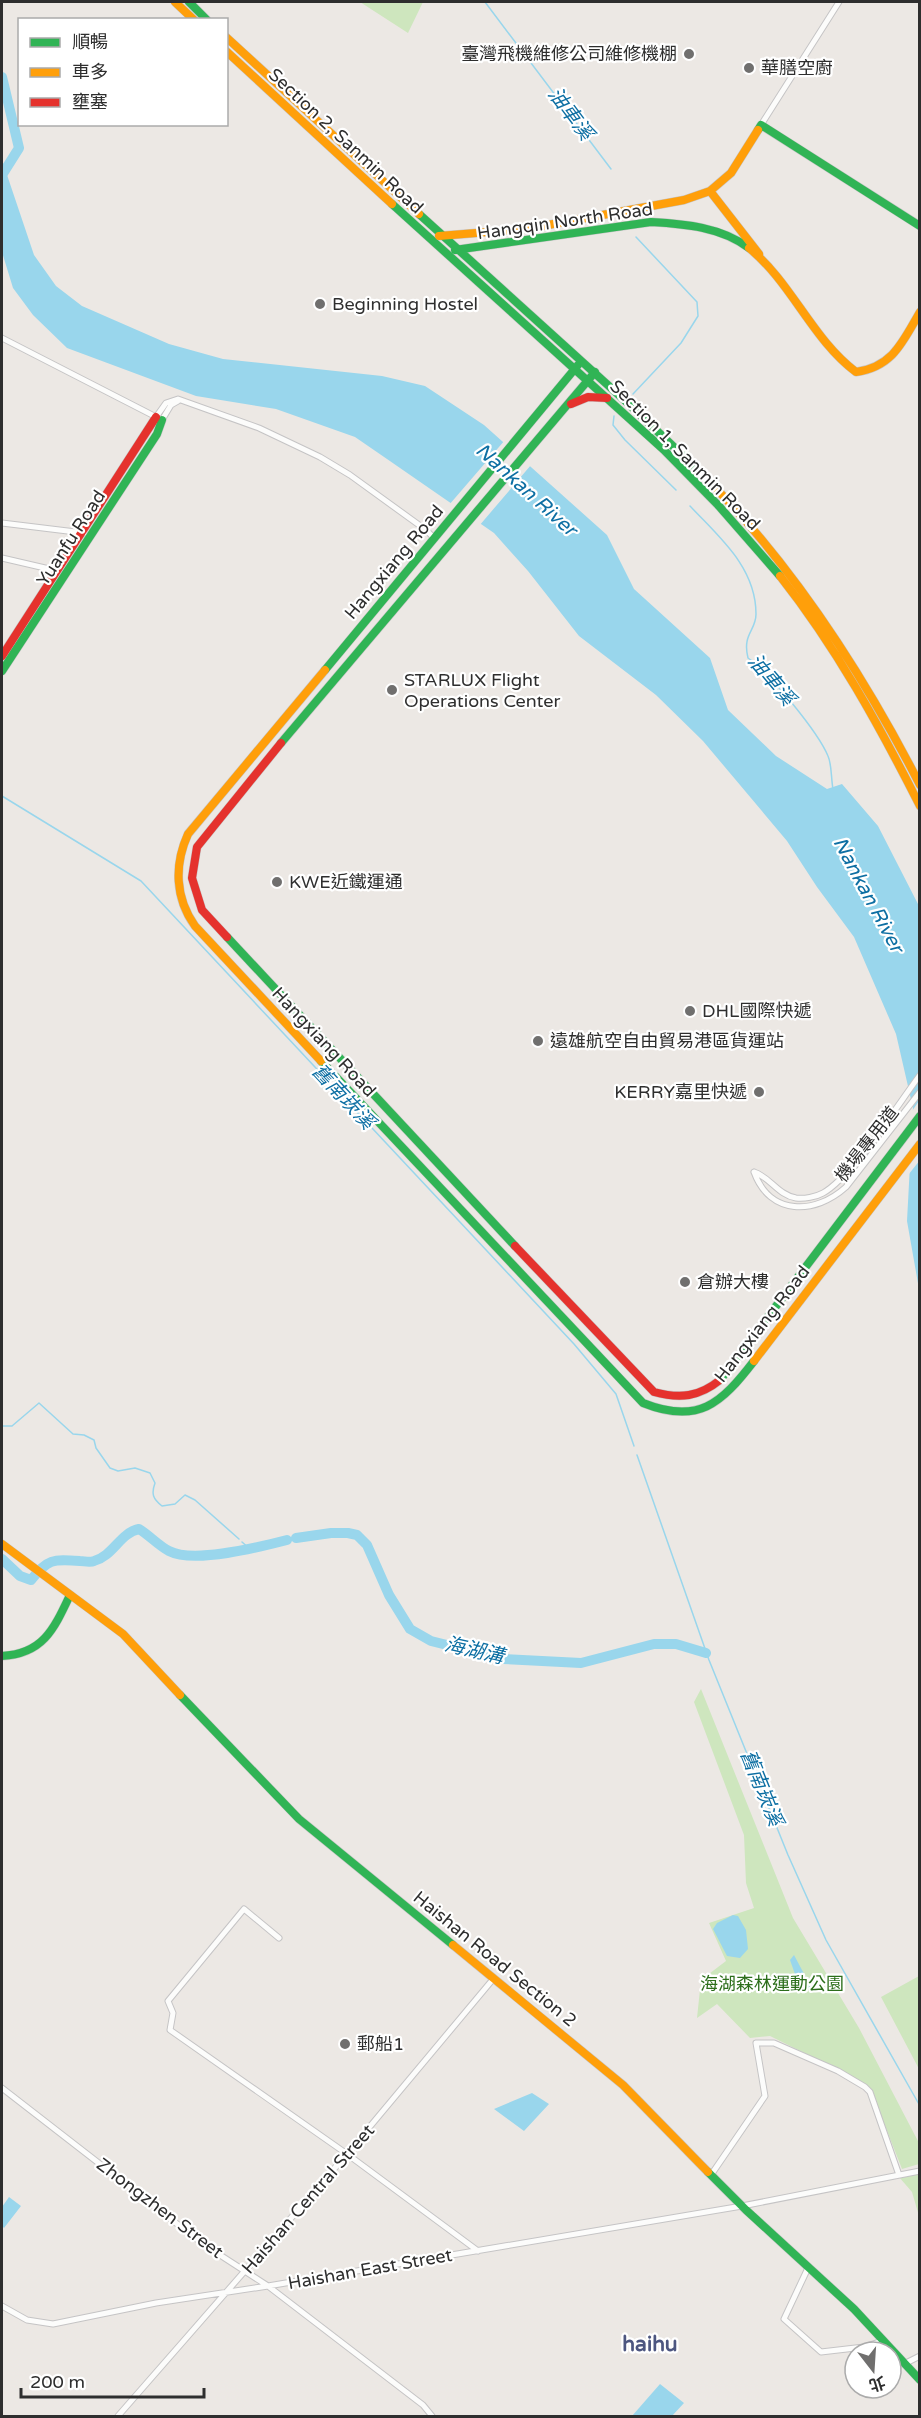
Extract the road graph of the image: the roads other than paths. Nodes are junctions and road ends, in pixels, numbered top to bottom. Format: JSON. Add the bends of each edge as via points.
{"nodes":[{"id":1,"x":175,"y":2,"type":"edge"},
{"id":2,"x":189,"y":2,"type":"edge"},
{"id":3,"x":839,"y":2,"type":"edge"},
{"id":4,"x":192,"y":18,"type":"edge"},
{"id":5,"x":205,"y":18,"type":"edge"},
{"id":6,"x":228,"y":40,"type":"edge"},
{"id":7,"x":228,"y":53,"type":"edge"},
{"id":8,"x":761,"y":125,"type":"junction"},
{"id":9,"x":710,"y":191,"type":"junction"},
{"id":10,"x":920,"y":226,"type":"edge"},
{"id":11,"x":443,"y":236,"type":"junction"},
{"id":12,"x":429,"y":238,"type":"junction"},
{"id":13,"x":459,"y":250,"type":"junction"},
{"id":14,"x":445,"y":252,"type":"junction"},
{"id":15,"x":765,"y":262,"type":"junction"},
{"id":16,"x":920,"y":312,"type":"edge"},
{"id":17,"x":2,"y":338,"type":"edge"},
{"id":18,"x":582,"y":361,"type":"junction"},
{"id":19,"x":575,"y":368,"type":"junction"},
{"id":20,"x":595,"y":372,"type":"junction"},
{"id":21,"x":587,"y":380,"type":"junction"},
{"id":22,"x":608,"y":398,"type":"junction"},
{"id":23,"x":562,"y":410,"type":"junction"},
{"id":24,"x":159,"y":418,"type":"junction"},
{"id":25,"x":2,"y":523,"type":"edge"},
{"id":26,"x":82,"y":532,"type":"junction"},
{"id":27,"x":91,"y":534,"type":"junction"},
{"id":28,"x":436,"y":535,"type":"junction"},
{"id":29,"x":2,"y":558,"type":"edge"},
{"id":30,"x":57,"y":570,"type":"junction"},
{"id":31,"x":65,"y":574,"type":"junction"},
{"id":32,"x":2,"y":656,"type":"edge"},
{"id":33,"x":2,"y":671,"type":"edge"},
{"id":34,"x":920,"y":785,"type":"edge"},
{"id":35,"x":920,"y":806,"type":"edge"},
{"id":36,"x":920,"y":1075,"type":"edge"},
{"id":37,"x":920,"y":1092,"type":"edge"},
{"id":38,"x":920,"y":1116,"type":"edge"},
{"id":39,"x":920,"y":1144,"type":"edge"},
{"id":40,"x":2,"y":1544,"type":"edge"},
{"id":41,"x":70,"y":1595,"type":"junction"},
{"id":42,"x":2,"y":1656,"type":"edge"},
{"id":43,"x":279,"y":1938,"type":"dead end"},
{"id":44,"x":494,"y":1978,"type":"junction"},
{"id":45,"x":2,"y":2088,"type":"edge"},
{"id":46,"x":347,"y":2154,"type":"junction"},
{"id":47,"x":920,"y":2171,"type":"edge"},
{"id":48,"x":711,"y":2175,"type":"junction"},
{"id":49,"x":899,"y":2175,"type":"junction"},
{"id":50,"x":742,"y":2206,"type":"junction"},
{"id":51,"x":478,"y":2251,"type":"junction"},
{"id":52,"x":808,"y":2268,"type":"junction"},
{"id":53,"x":246,"y":2271,"type":"junction"},
{"id":54,"x":268,"y":2286,"type":"junction"},
{"id":55,"x":227,"y":2293,"type":"junction"},
{"id":56,"x":2,"y":2306,"type":"edge"},
{"id":57,"x":881,"y":2340,"type":"edge"},
{"id":58,"x":843,"y":2349,"type":"edge"},
{"id":59,"x":920,"y":2356,"type":"edge"},
{"id":60,"x":904,"y":2364,"type":"joint"},
{"id":61,"x":920,"y":2380,"type":"edge"},
{"id":62,"x":118,"y":2416,"type":"edge"},
{"id":63,"x":432,"y":2416,"type":"edge"}],
"edges":[{"from":1,"to":4,"type":"street"},
{"from":2,"to":5,"type":"street"},
{"from":3,"to":8,"type":"street"},
{"from":6,"to":11,"type":"street","name":"Section 2, Sanmin Road"},
{"from":7,"to":12,"type":"street","name":"Section 2, Sanmin Road"},
{"from":8,"to":9,"type":"street","via":[[731,173]]},
{"from":8,"to":10,"type":"street"},
{"from":9,"to":11,"type":"street","via":[[684,200],[526,229]]},
{"from":9,"to":15,"type":"street"},
{"from":11,"to":12,"type":"street"},
{"from":11,"to":13,"type":"street","name":"Section 1, Sanmin Road"},
{"from":12,"to":14,"type":"street","name":"Section 2, Sanmin Road"},
{"from":13,"to":14,"type":"street","name":"Hangqin North Road"},
{"from":13,"to":15,"type":"street","name":"Hangqin North Road","via":[[651,222],[680,223],[737,239]]},
{"from":13,"to":18,"type":"street","name":"Section 1, Sanmin Road"},
{"from":14,"to":19,"type":"street","name":"Section 1, Sanmin Road"},
{"from":15,"to":16,"type":"street","name":"Hangqin North Road","via":[[840,360],[856,372],[875,370],[890,360]]},
{"from":17,"to":24,"type":"street"},
{"from":18,"to":19,"type":"street","name":"Hangxiang Road"},
{"from":18,"to":20,"type":"street","name":"Section 1, Sanmin Road"},
{"from":19,"to":21,"type":"street","name":"Section 1, Sanmin Road"},
{"from":19,"to":28,"type":"street","name":"Hangxiang Road"},
{"from":20,"to":21,"type":"street","name":"Hangxiang Road"},
{"from":20,"to":34,"type":"street","name":"Section 1, Sanmin Road","via":[[704,477],[795,582],[872,697]]},
{"from":21,"to":22,"type":"street","name":"Section 1, Sanmin Road"},
{"from":21,"to":23,"type":"street","name":"Hangxiang Road"},
{"from":22,"to":23,"type":"street","via":[[584,397]]},
{"from":22,"to":35,"type":"street","name":"Section 1, Sanmin Road","via":[[699,484],[772,565],[862,696]]},
{"from":23,"to":38,"type":"street","name":"Hangxiang Road","via":[[197,847],[192,878],[202,910],[654,1392],[681,1398],[696,1396],[721,1380]]},
{"from":24,"to":26,"type":"street","name":"Yuanfu Road"},
{"from":24,"to":27,"type":"street","name":"Yuanfu Road","via":[[157,434]]},
{"from":24,"to":28,"type":"street","via":[[161,408],[178,399],[259,428],[320,457]]},
{"from":25,"to":26,"type":"street"},
{"from":26,"to":27,"type":"street"},
{"from":26,"to":30,"type":"street","name":"Yuanfu Road"},
{"from":27,"to":31,"type":"street","name":"Yuanfu Road"},
{"from":28,"to":39,"type":"street","name":"Hangxiang Road","via":[[188,834],[182,845],[178,874],[188,915],[643,1403],[670,1413],[686,1413],[722,1399]]},
{"from":29,"to":30,"type":"street"},
{"from":30,"to":31,"type":"street"},
{"from":30,"to":32,"type":"street","name":"Yuanfu Road"},
{"from":31,"to":33,"type":"street","name":"Yuanfu Road"},
{"from":36,"to":37,"type":"street","name":"機場專用道","via":[[849,1169],[822,1194],[797,1198],[784,1194],[765,1175],[754,1172],[757,1182],[777,1201],[801,1208],[835,1197]]},
{"from":40,"to":41,"type":"street","name":"Haishan Road Section 2"},
{"from":41,"to":42,"type":"street","via":[[47,1637],[37,1647],[15,1657]]},
{"from":41,"to":44,"type":"street","name":"Haishan Road Section 2","via":[[123,1634],[299,1819]]},
{"from":43,"to":46,"type":"street","via":[[244,1909],[168,2001],[173,2013],[170,2030]]},
{"from":44,"to":46,"type":"street","name":"Haishan Central Street"},
{"from":44,"to":48,"type":"street","name":"Haishan Road Section 2","via":[[623,2085]]},
{"from":45,"to":53,"type":"street","name":"Zhongzhen Street","via":[[203,2244]]},
{"from":46,"to":51,"type":"street"},
{"from":46,"to":53,"type":"street","name":"Haishan Central Street"},
{"from":47,"to":49,"type":"street","name":"Haishan East Street"},
{"from":48,"to":49,"type":"street","via":[[765,2096],[756,2043],[774,2043],[853,2079],[870,2092]]},
{"from":48,"to":50,"type":"street","name":"Haishan Road Section 2"},
{"from":49,"to":50,"type":"street","name":"Haishan East Street"},
{"from":50,"to":51,"type":"street","name":"Haishan East Street"},
{"from":50,"to":52,"type":"street","name":"Haishan Road Section 2"},
{"from":51,"to":54,"type":"street","name":"Haishan East Street"},
{"from":52,"to":57,"type":"street","name":"Haishan Road Section 2","via":[[854,2309]]},
{"from":52,"to":58,"type":"street","via":[[784,2319],[821,2352]]},
{"from":53,"to":54,"type":"street","name":"Zhongzhen Street"},
{"from":53,"to":55,"type":"street","name":"Haishan Central Street"},
{"from":54,"to":55,"type":"street","name":"Haishan East Street"},
{"from":54,"to":63,"type":"street","name":"Zhongzhen Street","via":[[423,2405]]},
{"from":55,"to":56,"type":"street","name":"Haishan East Street","via":[[53,2324],[27,2320]]},
{"from":55,"to":62,"type":"street","name":"Haishan Central Street"},
{"from":59,"to":60,"type":"street"},
{"from":60,"to":61,"type":"street","name":"Haishan Road Section 2"}]}
